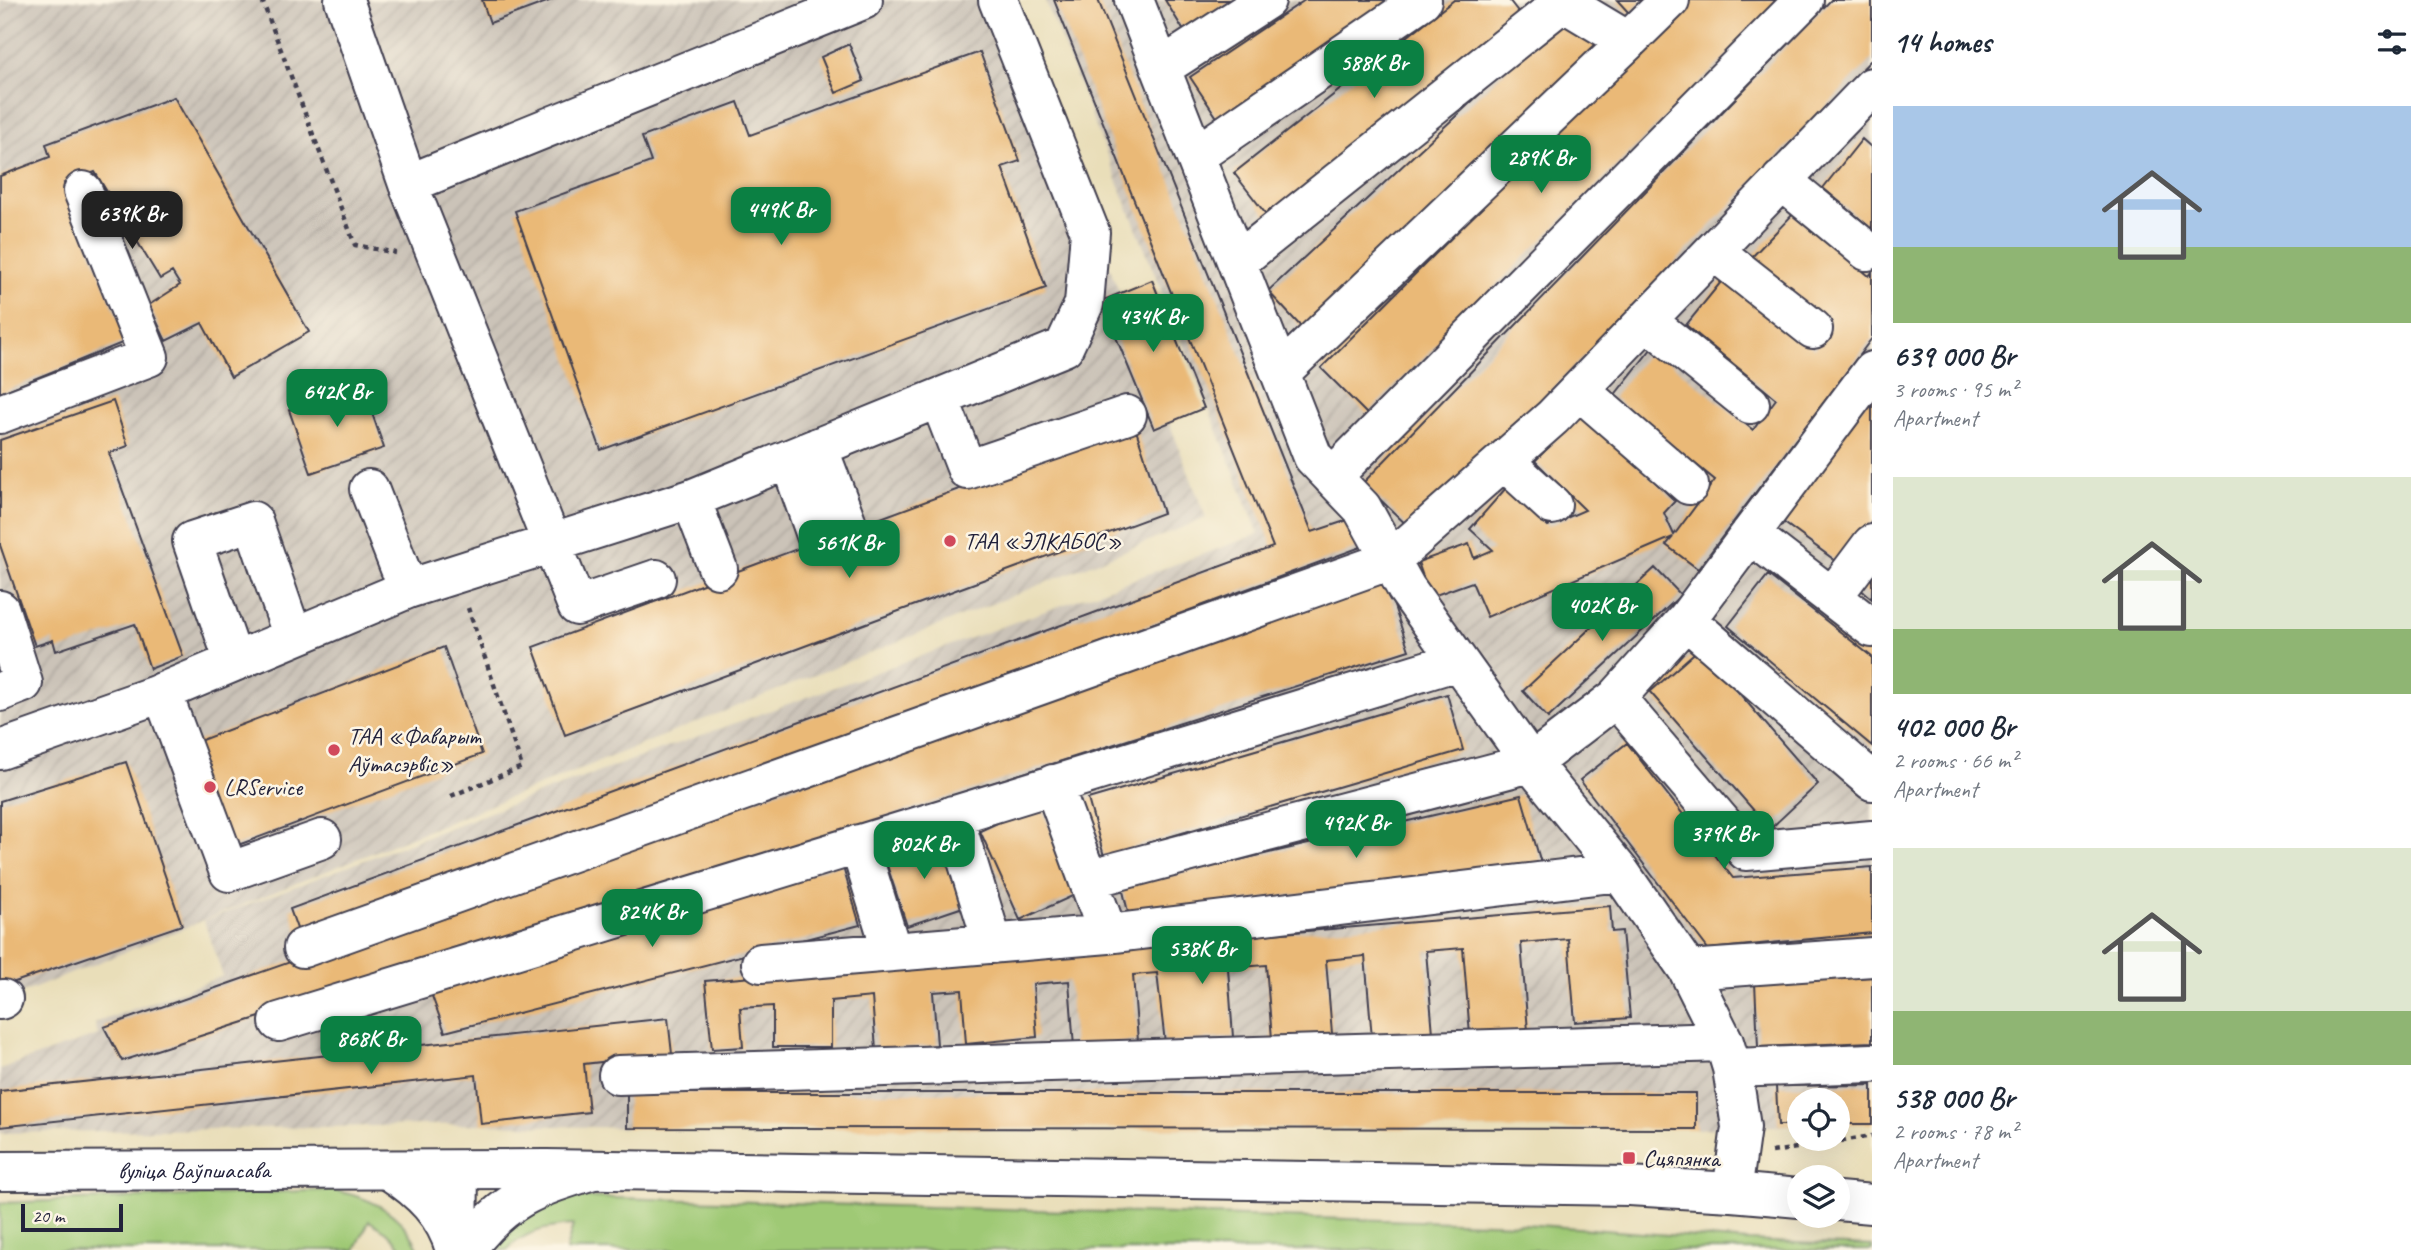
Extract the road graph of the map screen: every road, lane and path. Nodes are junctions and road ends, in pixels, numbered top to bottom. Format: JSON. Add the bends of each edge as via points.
{"nodes":[{"id":1,"x":262,"y":0,"type":"edge"},
{"id":2,"x":344,"y":0,"type":"edge"},
{"id":3,"x":863,"y":0,"type":"edge"},
{"id":4,"x":998,"y":0,"type":"edge"},
{"id":5,"x":1134,"y":0,"type":"edge"},
{"id":6,"x":1266,"y":0,"type":"edge"},
{"id":7,"x":1422,"y":0,"type":"edge"},
{"id":8,"x":1670,"y":0,"type":"edge"},
{"id":9,"x":1804,"y":0,"type":"edge"},
{"id":10,"x":1562,"y":1,"type":"edge"},
{"id":11,"x":1628,"y":41,"type":"junction"},
{"id":12,"x":1161,"y":68,"type":"junction"},
{"id":13,"x":1866,"y":104,"type":"edge"},
{"id":14,"x":1195,"y":156,"type":"junction"},
{"id":15,"x":1781,"y":180,"type":"junction"},
{"id":16,"x":408,"y":184,"type":"junction"},
{"id":17,"x":83,"y":191,"type":"dead end"},
{"id":18,"x":1714,"y":251,"type":"junction"},
{"id":19,"x":1867,"y":251,"type":"dead end"},
{"id":20,"x":439,"y":262,"type":"junction"},
{"id":21,"x":1237,"y":262,"type":"junction"},
{"id":22,"x":1646,"y":320,"type":"junction"},
{"id":23,"x":1813,"y":330,"type":"dead end"},
{"id":24,"x":1872,"y":371,"type":"edge"},
{"id":25,"x":1280,"y":373,"type":"junction"},
{"id":26,"x":1579,"y":390,"type":"junction"},
{"id":27,"x":939,"y":398,"type":"junction"},
{"id":28,"x":1750,"y":404,"type":"dead end"},
{"id":29,"x":0,"y":414,"type":"edge"},
{"id":30,"x":1127,"y":415,"type":"dead end"},
{"id":31,"x":804,"y":453,"type":"junction"},
{"id":32,"x":1504,"y":461,"type":"junction"},
{"id":33,"x":1332,"y":477,"type":"junction"},
{"id":34,"x":1689,"y":485,"type":"dead end"},
{"id":35,"x":369,"y":489,"type":"dead end"},
{"id":36,"x":691,"y":499,"type":"junction"},
{"id":37,"x":1552,"y":505,"type":"dead end"},
{"id":38,"x":831,"y":528,"type":"dead end"},
{"id":39,"x":1750,"y":534,"type":"junction"},
{"id":40,"x":551,"y":544,"type":"junction"},
{"id":41,"x":1872,"y":544,"type":"edge"},
{"id":42,"x":1391,"y":560,"type":"junction"},
{"id":43,"x":718,"y":569,"type":"dead end"},
{"id":44,"x":456,"y":574,"type":"junction"},
{"id":45,"x":656,"y":579,"type":"dead end"},
{"id":46,"x":408,"y":589,"type":"junction"},
{"id":47,"x":1833,"y":596,"type":"junction"},
{"id":48,"x":0,"y":610,"type":"edge"},
{"id":49,"x":1686,"y":620,"type":"junction"},
{"id":50,"x":1872,"y":628,"type":"edge"},
{"id":51,"x":293,"y":637,"type":"junction"},
{"id":52,"x":1458,"y":661,"type":"junction"},
{"id":53,"x":234,"y":662,"type":"junction"},
{"id":54,"x":0,"y":692,"type":"edge"},
{"id":55,"x":162,"y":692,"type":"junction"},
{"id":56,"x":1616,"y":698,"type":"junction"},
{"id":57,"x":0,"y":750,"type":"edge"},
{"id":58,"x":1531,"y":764,"type":"junction"},
{"id":59,"x":1872,"y":781,"type":"edge"},
{"id":60,"x":1053,"y":784,"type":"junction"},
{"id":61,"x":452,"y":796,"type":"dead end"},
{"id":62,"x":953,"y":815,"type":"junction"},
{"id":63,"x":323,"y":839,"type":"dead end"},
{"id":64,"x":1872,"y":841,"type":"edge"},
{"id":65,"x":859,"y":844,"type":"junction"},
{"id":66,"x":1620,"y":872,"type":"junction"},
{"id":67,"x":1088,"y":879,"type":"junction"},
{"id":68,"x":1108,"y":934,"type":"junction"},
{"id":69,"x":993,"y":944,"type":"junction"},
{"id":70,"x":303,"y":947,"type":"dead end"},
{"id":71,"x":892,"y":952,"type":"junction"},
{"id":72,"x":1872,"y":957,"type":"edge"},
{"id":73,"x":761,"y":963,"type":"dead end"},
{"id":74,"x":1688,"y":970,"type":"junction"},
{"id":75,"x":279,"y":1022,"type":"dead end"},
{"id":76,"x":1728,"y":1055,"type":"junction"},
{"id":77,"x":1872,"y":1063,"type":"edge"},
{"id":78,"x":618,"y":1075,"type":"dead end"},
{"id":79,"x":1872,"y":1136,"type":"edge"},
{"id":80,"x":459,"y":1170,"type":"junction"},
{"id":81,"x":593,"y":1170,"type":"junction"},
{"id":82,"x":0,"y":1171,"type":"edge"},
{"id":83,"x":390,"y":1171,"type":"junction"},
{"id":84,"x":1734,"y":1175,"type":"junction"},
{"id":85,"x":1787,"y":1194,"type":"edge"},
{"id":86,"x":1850,"y":1202,"type":"edge"},
{"id":87,"x":1872,"y":1204,"type":"edge"},
{"id":88,"x":456,"y":1250,"type":"edge"},
{"id":89,"x":466,"y":1250,"type":"edge"}],
"edges":[{"from":1,"to":20,"type":"path","via":[[355,245]]},
{"from":2,"to":16,"type":"main road"},
{"from":3,"to":16,"type":"main road"},
{"from":4,"to":27,"type":"main road","via":[[1090,232],[1084,304],[1064,347]]},
{"from":5,"to":12,"type":"main road"},
{"from":6,"to":12,"type":"main road"},
{"from":7,"to":14,"type":"main road"},
{"from":8,"to":11,"type":"main road"},
{"from":9,"to":33,"type":"main road"},
{"from":10,"to":11,"type":"main road"},
{"from":10,"to":21,"type":"main road"},
{"from":11,"to":25,"type":"main road"},
{"from":12,"to":14,"type":"main road"},
{"from":13,"to":15,"type":"main road"},
{"from":14,"to":21,"type":"main road"},
{"from":15,"to":18,"type":"main road"},
{"from":15,"to":19,"type":"main road"},
{"from":16,"to":20,"type":"main road"},
{"from":17,"to":29,"type":"main road","via":[[149,357]]},
{"from":18,"to":22,"type":"main road"},
{"from":18,"to":23,"type":"main road"},
{"from":20,"to":40,"type":"main road"},
{"from":21,"to":25,"type":"main road"},
{"from":22,"to":26,"type":"main road"},
{"from":22,"to":28,"type":"main road"},
{"from":24,"to":39,"type":"main road"},
{"from":25,"to":33,"type":"main road","via":[[1313,457]]},
{"from":26,"to":32,"type":"main road"},
{"from":26,"to":34,"type":"main road"},
{"from":27,"to":30,"type":"main road","via":[[967,470]]},
{"from":27,"to":31,"type":"main road"},
{"from":31,"to":36,"type":"main road"},
{"from":31,"to":38,"type":"main road"},
{"from":32,"to":37,"type":"main road"},
{"from":32,"to":42,"type":"main road"},
{"from":33,"to":42,"type":"main road","via":[[1362,508]]},
{"from":35,"to":46,"type":"main road"},
{"from":36,"to":40,"type":"main road"},
{"from":36,"to":43,"type":"main road"},
{"from":39,"to":47,"type":"main road"},
{"from":39,"to":49,"type":"main road"},
{"from":40,"to":44,"type":"main road"},
{"from":40,"to":45,"type":"main road","via":[[577,607]]},
{"from":41,"to":47,"type":"main road"},
{"from":42,"to":52,"type":"main road"},
{"from":42,"to":70,"type":"main road"},
{"from":44,"to":46,"type":"main road"},
{"from":44,"to":61,"type":"path","via":[[522,767]]},
{"from":46,"to":51,"type":"main road"},
{"from":47,"to":50,"type":"main road"},
{"from":48,"to":54,"type":"main road","via":[[23,683]]},
{"from":49,"to":56,"type":"main road"},
{"from":49,"to":59,"type":"main road"},
{"from":51,"to":53,"type":"main road"},
{"from":51,"to":53,"type":"main road","via":[[253,520],[192,541]]},
{"from":52,"to":58,"type":"main road"},
{"from":52,"to":60,"type":"main road"},
{"from":53,"to":55,"type":"main road"},
{"from":55,"to":57,"type":"main road"},
{"from":55,"to":63,"type":"main road","via":[[229,872]]},
{"from":56,"to":58,"type":"main road"},
{"from":56,"to":64,"type":"main road","via":[[1746,851]]},
{"from":58,"to":66,"type":"main road"},
{"from":58,"to":67,"type":"main road"},
{"from":60,"to":62,"type":"main road"},
{"from":60,"to":67,"type":"main road"},
{"from":62,"to":65,"type":"main road"},
{"from":62,"to":69,"type":"main road"},
{"from":65,"to":71,"type":"main road"},
{"from":65,"to":75,"type":"main road"},
{"from":66,"to":68,"type":"main road"},
{"from":66,"to":74,"type":"main road"},
{"from":67,"to":68,"type":"main road"},
{"from":68,"to":69,"type":"main road"},
{"from":69,"to":71,"type":"main road"},
{"from":71,"to":73,"type":"main road"},
{"from":72,"to":74,"type":"main road"},
{"from":74,"to":76,"type":"main road"},
{"from":76,"to":77,"type":"main road"},
{"from":76,"to":78,"type":"main road"},
{"from":76,"to":84,"type":"main road","via":[[1741,1127]]},
{"from":79,"to":84,"type":"path"},
{"from":80,"to":81,"type":"main road","name":"вуліца Ваўпшасава"},
{"from":80,"to":83,"type":"main road","name":"вуліца Ваўпшасава"},
{"from":80,"to":88,"type":"main road"},
{"from":81,"to":84,"type":"main road","name":"вуліца Ваўпшасава","via":[[1629,1186]]},
{"from":81,"to":89,"type":"main road","via":[[538,1187],[518,1199],[482,1228]]},
{"from":82,"to":83,"type":"main road","name":"вуліца Ваўпшасава"},
{"from":83,"to":88,"type":"main road","via":[[437,1210]]},
{"from":84,"to":85,"type":"main road","name":"вуліца Ваўпшасава"},
{"from":86,"to":87,"type":"main road"}]}
